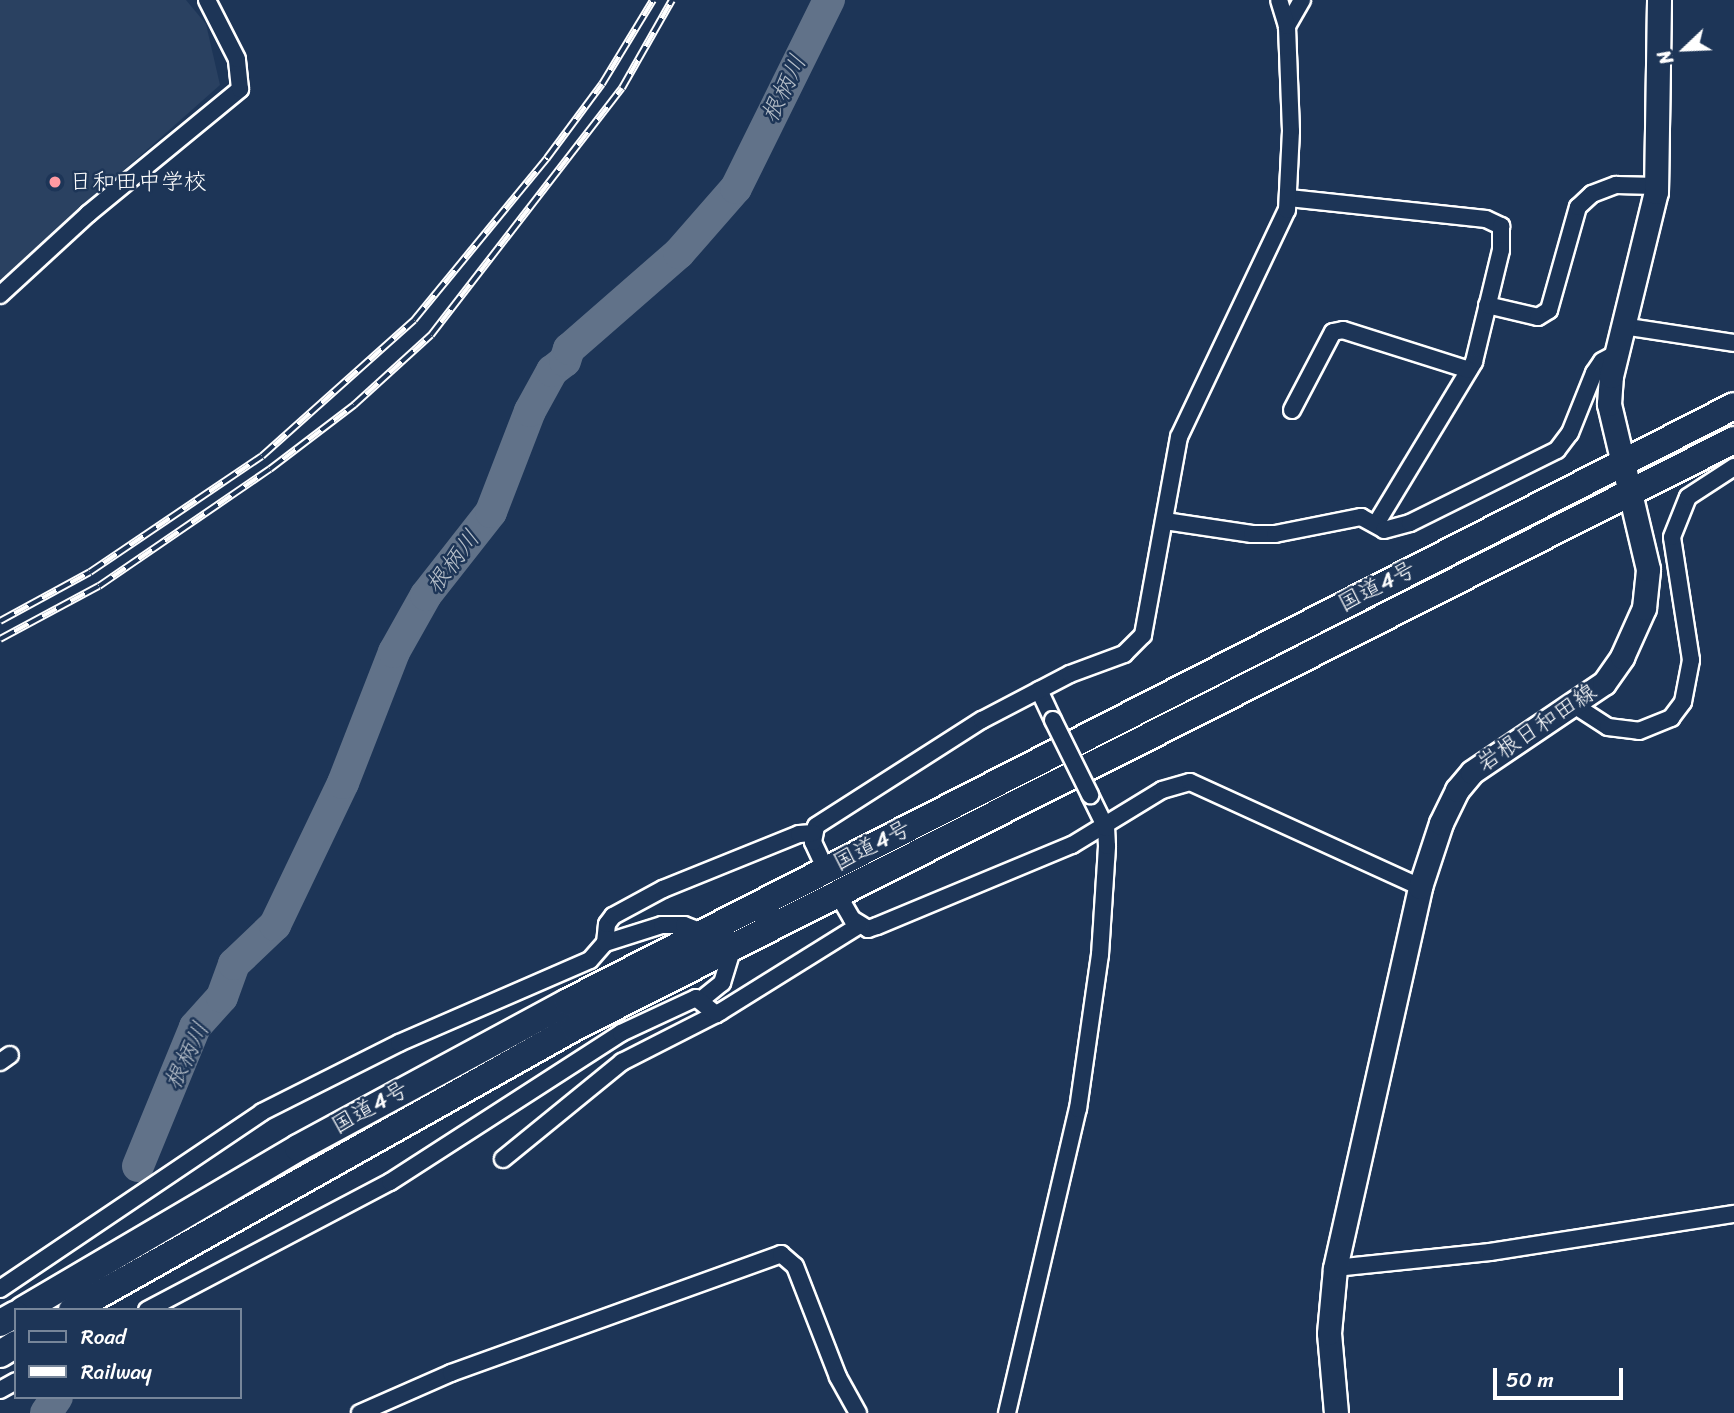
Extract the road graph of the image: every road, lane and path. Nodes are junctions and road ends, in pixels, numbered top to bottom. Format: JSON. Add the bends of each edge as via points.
{"nodes":[{"id":1,"x":206,"y":0,"type":"edge"},
{"id":2,"x":1279,"y":0,"type":"edge"},
{"id":3,"x":1301,"y":0,"type":"edge"},
{"id":4,"x":1659,"y":0,"type":"edge"},
{"id":5,"x":1287,"y":26,"type":"junction"},
{"id":6,"x":1656,"y":186,"type":"junction"},
{"id":7,"x":1289,"y":198,"type":"junction"},
{"id":8,"x":0,"y":295,"type":"edge"},
{"id":9,"x":1487,"y":305,"type":"junction"},
{"id":10,"x":1623,"y":326,"type":"junction"},
{"id":11,"x":1734,"y":343,"type":"edge"},
{"id":12,"x":1617,"y":353,"type":"junction"},
{"id":13,"x":1469,"y":370,"type":"junction"},
{"id":14,"x":1734,"y":406,"type":"edge"},
{"id":15,"x":1292,"y":410,"type":"dead end"},
{"id":16,"x":1734,"y":440,"type":"edge"},
{"id":17,"x":1624,"y":461,"type":"junction"},
{"id":18,"x":1734,"y":467,"type":"edge"},
{"id":19,"x":1632,"y":492,"type":"junction"},
{"id":20,"x":1165,"y":521,"type":"junction"},
{"id":21,"x":1377,"y":522,"type":"junction"},
{"id":22,"x":1039,"y":690,"type":"junction"},
{"id":23,"x":1574,"y":705,"type":"junction"},
{"id":24,"x":1106,"y":828,"type":"junction"},
{"id":25,"x":813,"y":833,"type":"junction"},
{"id":26,"x":832,"y":882,"type":"junction"},
{"id":27,"x":1420,"y":887,"type":"junction"},
{"id":28,"x":860,"y":925,"type":"junction"},
{"id":29,"x":702,"y":932,"type":"junction"},
{"id":30,"x":605,"y":943,"type":"junction"},
{"id":31,"x":733,"y":947,"type":"junction"},
{"id":32,"x":702,"y":999,"type":"junction"},
{"id":33,"x":716,"y":1014,"type":"junction"},
{"id":34,"x":503,"y":1158,"type":"dead end"},
{"id":35,"x":1734,"y":1213,"type":"edge"},
{"id":36,"x":1335,"y":1268,"type":"junction"},
{"id":37,"x":0,"y":1289,"type":"edge"},
{"id":38,"x":26,"y":1308,"type":"edge"},
{"id":39,"x":75,"y":1308,"type":"edge"},
{"id":40,"x":151,"y":1308,"type":"edge"},
{"id":41,"x":360,"y":1413,"type":"edge"},
{"id":42,"x":858,"y":1413,"type":"edge"},
{"id":43,"x":1007,"y":1413,"type":"edge"},
{"id":44,"x":1336,"y":1413,"type":"edge"}],
"edges":[{"from":1,"to":8,"type":"street","via":[[237,59],[240,89],[88,214]]},
{"from":2,"to":5,"type":"street"},
{"from":3,"to":5,"type":"street"},
{"from":4,"to":6,"type":"main road","name":"岩根日和田線"},
{"from":5,"to":7,"type":"street"},
{"from":6,"to":9,"type":"street","via":[[1616,185],[1592,194],[1578,207],[1549,310],[1538,317]]},
{"from":6,"to":10,"type":"main road","name":"岩根日和田線"},
{"from":7,"to":9,"type":"street","via":[[1493,220],[1500,226],[1501,250]]},
{"from":7,"to":20,"type":"street","via":[[1278,236],[1223,337],[1179,437]]},
{"from":9,"to":13,"type":"street"},
{"from":10,"to":11,"type":"street"},
{"from":10,"to":12,"type":"main road","name":"岩根日和田線"},
{"from":12,"to":17,"type":"main road","name":"岩根日和田線","via":[[1609,404]]},
{"from":12,"to":21,"type":"street","via":[[1602,361],[1594,373],[1570,433],[1557,450],[1410,523],[1384,530]]},
{"from":13,"to":15,"type":"street","via":[[1343,330],[1333,332]]},
{"from":13,"to":21,"type":"street"},
{"from":14,"to":17,"type":"highway","name":"国道4号"},
{"from":16,"to":19,"type":"highway","name":"国道4号"},
{"from":17,"to":19,"type":"main road","name":"岩根日和田線"},
{"from":17,"to":26,"type":"highway","name":"国道4号"},
{"from":18,"to":23,"type":"street","via":[[1688,497],[1671,537],[1691,660],[1683,702],[1671,719],[1639,731],[1608,727]]},
{"from":19,"to":23,"type":"main road","name":"岩根日和田線","via":[[1648,569],[1644,608],[1622,657],[1604,683]]},
{"from":19,"to":26,"type":"highway","name":"国道4号"},
{"from":20,"to":21,"type":"street","via":[[1252,534],[1275,534],[1361,517]]},
{"from":20,"to":22,"type":"street","via":[[1149,610],[1135,647]]},
{"from":22,"to":24,"type":"street","bridge":true},
{"from":22,"to":25,"type":"street","via":[[982,720],[824,820]]},
{"from":23,"to":27,"type":"main road","name":"岩根日和田線","via":[[1472,772],[1448,808]]},
{"from":24,"to":27,"type":"street","via":[[1162,790],[1190,782]]},
{"from":24,"to":28,"type":"street","via":[[877,926]]},
{"from":24,"to":43,"type":"street","via":[[1100,955],[1078,1109]]},
{"from":25,"to":26,"type":"street"},
{"from":25,"to":30,"type":"street","via":[[799,834],[663,889],[613,916]]},
{"from":26,"to":28,"type":"street"},
{"from":26,"to":29,"type":"highway","name":"国道4号"},
{"from":26,"to":31,"type":"highway","name":"国道4号"},
{"from":27,"to":36,"type":"main road","name":"岩根日和田線"},
{"from":28,"to":33,"type":"street"},
{"from":29,"to":30,"type":"street","via":[[684,925],[662,925]]},
{"from":29,"to":38,"type":"highway","name":"国道4号","via":[[395,1094]]},
{"from":30,"to":37,"type":"street","via":[[590,960],[389,1048],[262,1112]]},
{"from":31,"to":32,"type":"street","via":[[722,983]]},
{"from":31,"to":39,"type":"highway","name":"国道4号","via":[[417,1112]]},
{"from":32,"to":33,"type":"street"},
{"from":32,"to":40,"type":"street","via":[[621,1033],[390,1182]]},
{"from":33,"to":34,"type":"street","via":[[622,1062]]},
{"from":35,"to":36,"type":"street","via":[[1490,1252]]},
{"from":36,"to":44,"type":"main road","name":"岩根日和田線","via":[[1329,1333]]},
{"from":41,"to":42,"type":"street","via":[[451,1373],[781,1254],[795,1266],[838,1377]]}]}
